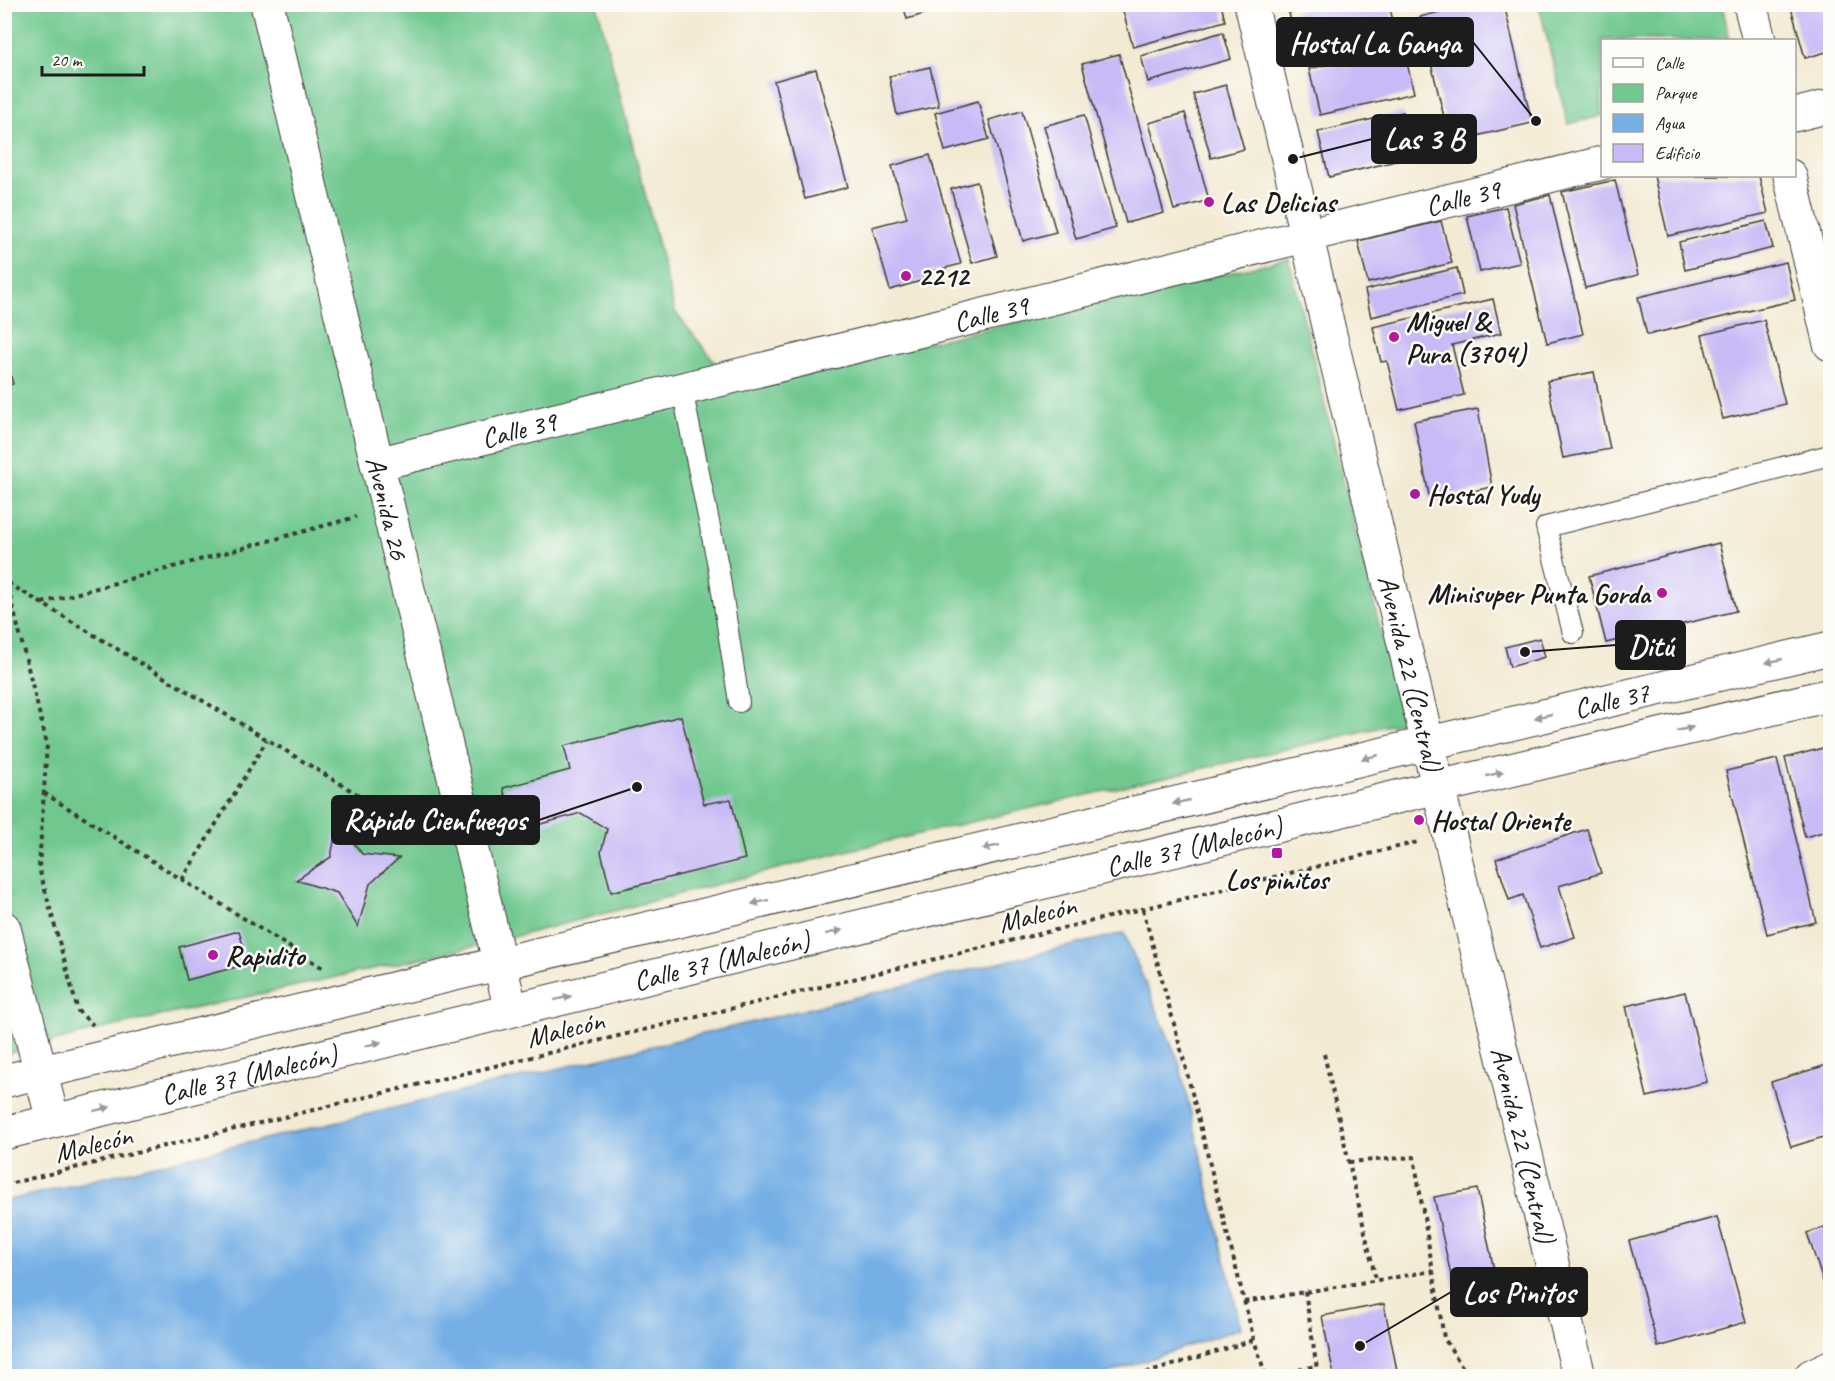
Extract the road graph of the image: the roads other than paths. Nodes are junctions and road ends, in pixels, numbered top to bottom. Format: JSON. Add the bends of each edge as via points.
{"nodes":[{"id":1,"x":267,"y":4,"type":"edge"},
{"id":2,"x":1251,"y":4,"type":"edge"},
{"id":3,"x":1750,"y":4,"type":"edge"},
{"id":4,"x":1759,"y":39,"type":"edge"},
{"id":5,"x":1830,"y":106,"type":"edge"},
{"id":6,"x":1796,"y":114,"type":"edge"},
{"id":7,"x":1601,"y":162,"type":"edge"},
{"id":8,"x":1790,"y":177,"type":"edge"},
{"id":9,"x":1306,"y":236,"type":"junction"},
{"id":10,"x":1830,"y":344,"type":"edge"},
{"id":11,"x":682,"y":389,"type":"junction"},
{"id":12,"x":1830,"y":455,"type":"edge"},
{"id":13,"x":377,"y":464,"type":"junction"},
{"id":14,"x":1573,"y":633,"type":"dead end"},
{"id":15,"x":1830,"y":648,"type":"edge"},
{"id":16,"x":1830,"y":695,"type":"edge"},
{"id":17,"x":739,"y":702,"type":"dead end"},
{"id":18,"x":1427,"y":743,"type":"junction"},
{"id":19,"x":1438,"y":787,"type":"junction"},
{"id":20,"x":4,"y":928,"type":"edge"},
{"id":21,"x":500,"y":964,"type":"junction"},
{"id":22,"x":511,"y":1010,"type":"junction"},
{"id":23,"x":41,"y":1072,"type":"junction"},
{"id":24,"x":4,"y":1081,"type":"edge"},
{"id":25,"x":52,"y":1122,"type":"junction"},
{"id":26,"x":4,"y":1133,"type":"edge"},
{"id":27,"x":1830,"y":1367,"type":"edge"},
{"id":28,"x":1579,"y":1377,"type":"edge"},
{"id":29,"x":1811,"y":1377,"type":"edge"}],
"edges":[{"from":1,"to":13,"type":"street","name":"Avenida 26"},
{"from":2,"to":9,"type":"street","name":"Avenida 22 (Central)"},
{"from":3,"to":4,"type":"street"},
{"from":5,"to":6,"type":"street"},
{"from":7,"to":9,"type":"street","name":"Calle 39"},
{"from":8,"to":10,"type":"street"},
{"from":9,"to":11,"type":"street","name":"Calle 39"},
{"from":9,"to":18,"type":"street","name":"Avenida 22 (Central)"},
{"from":11,"to":13,"type":"street","name":"Calle 39"},
{"from":11,"to":17,"type":"lane","via":[[718,566]]},
{"from":12,"to":14,"type":"lane","via":[[1546,527]]},
{"from":13,"to":21,"type":"street","name":"Avenida 26"},
{"from":15,"to":18,"type":"street","name":"Calle 37","one_way":true},
{"from":19,"to":16,"type":"street","name":"Calle 37","one_way":true},
{"from":18,"to":19,"type":"street","name":"Avenida 22 (Central)"},
{"from":18,"to":21,"type":"street","name":"Calle 37 (Malecón)","one_way":true},
{"from":22,"to":19,"type":"street","name":"Calle 37 (Malecón)","one_way":true},
{"from":19,"to":28,"type":"street","name":"Avenida 22 (Central)"},
{"from":20,"to":23,"type":"street"},
{"from":21,"to":22,"type":"street","name":"Avenida 26"},
{"from":21,"to":23,"type":"street","name":"Calle 37 (Malecón)"},
{"from":25,"to":22,"type":"street","name":"Calle 37 (Malecón)","one_way":true},
{"from":23,"to":24,"type":"street","name":"Calle 37 (Malecón)"},
{"from":23,"to":25,"type":"street"},
{"from":25,"to":26,"type":"street","name":"Calle 37 (Malecón)"},
{"from":27,"to":29,"type":"street"}]}
